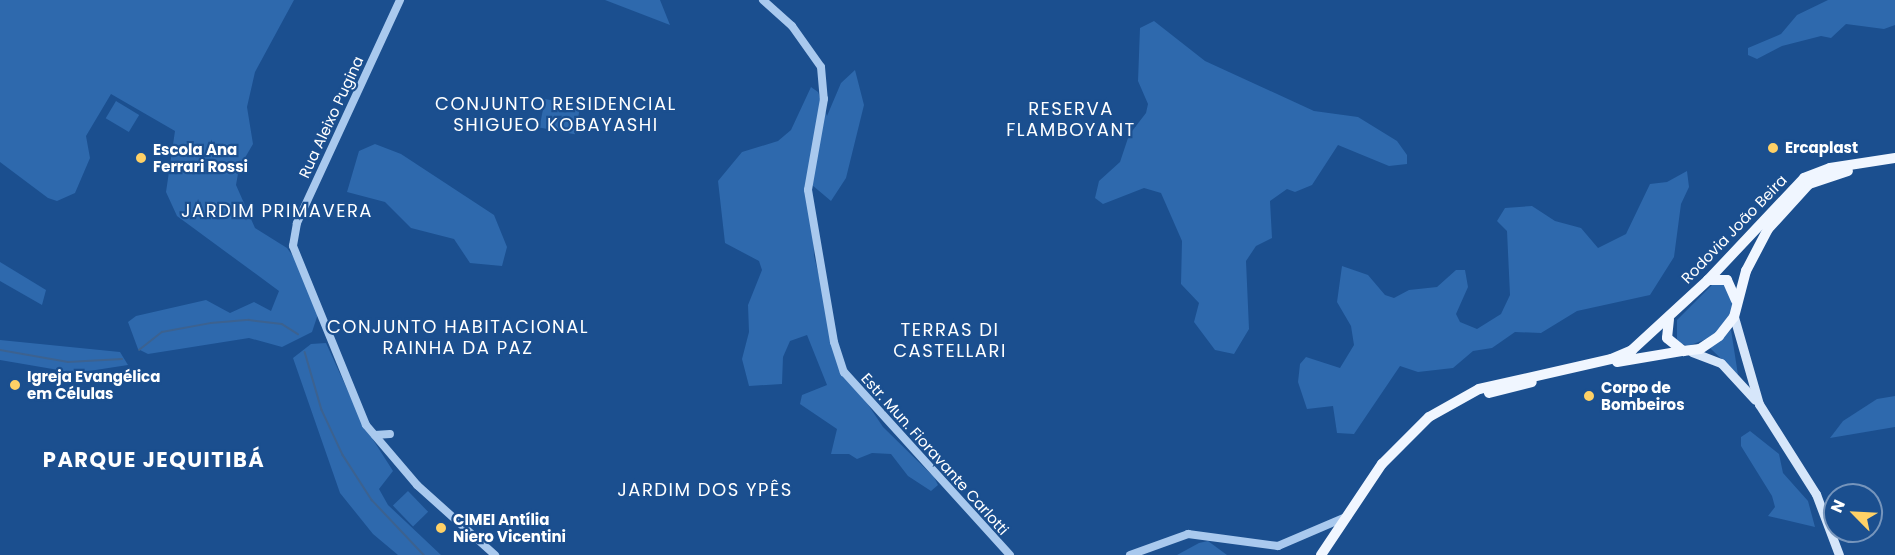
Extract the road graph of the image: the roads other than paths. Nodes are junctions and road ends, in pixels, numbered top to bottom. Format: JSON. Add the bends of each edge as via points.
{"nodes":[{"id":1,"x":400,"y":0,"type":"edge"},
{"id":2,"x":763,"y":0,"type":"edge"},
{"id":3,"x":1895,"y":158,"type":"edge"},
{"id":4,"x":1895,"y":165,"type":"edge"},
{"id":5,"x":1708,"y":280,"type":"junction"},
{"id":6,"x":1735,"y":312,"type":"junction"},
{"id":7,"x":1670,"y":316,"type":"junction"},
{"id":8,"x":1686,"y":351,"type":"junction"},
{"id":9,"x":1759,"y":404,"type":"junction"},
{"id":10,"x":390,"y":434,"type":"dead end"},
{"id":11,"x":375,"y":435,"type":"junction"},
{"id":12,"x":1350,"y":515,"type":"junction"},
{"id":13,"x":1325,"y":525,"type":"junction"},
{"id":14,"x":1337,"y":530,"type":"junction"},
{"id":15,"x":495,"y":555,"type":"edge"},
{"id":16,"x":1010,"y":555,"type":"edge"},
{"id":17,"x":1130,"y":555,"type":"edge"},
{"id":18,"x":1321,"y":555,"type":"edge"},
{"id":19,"x":1328,"y":555,"type":"edge"},
{"id":20,"x":1839,"y":555,"type":"edge"}],
"edges":[{"from":1,"to":11,"type":"street","name":"Rua Aleixo Pugina","via":[[297,223],[293,246],[326,331]]},
{"from":2,"to":16,"type":"street","name":"Estr. Mun. Fioravante Carlotti","via":[[792,26],[821,67],[824,99],[808,189],[834,342],[844,372]]},
{"from":3,"to":5,"type":"main road","name":"Rodovia João Beira","via":[[1830,168],[1804,178]]},
{"from":4,"to":6,"type":"main road","name":"Rodovia João Beira","via":[[1848,171],[1802,189],[1757,244]]},
{"from":5,"to":6,"type":"main road","via":[[1721,278],[1733,285]]},
{"from":5,"to":7,"type":"main road","name":"Rodovia João Beira"},
{"from":6,"to":8,"type":"main road","name":"Rodovia João Beira","via":[[1719,336]]},
{"from":6,"to":9,"type":"main road"},
{"from":7,"to":8,"type":"main road","via":[[1667,338]]},
{"from":7,"to":12,"type":"main road","name":"Rodovia João Beira","via":[[1646,340],[1611,359],[1505,381],[1458,399],[1405,437]]},
{"from":8,"to":9,"type":"main road","via":[[1721,363]]},
{"from":8,"to":12,"type":"main road","name":"Rodovia João Beira","via":[[1630,359],[1479,395],[1446,413],[1390,462]]},
{"from":9,"to":20,"type":"main road","via":[[1816,494]]},
{"from":10,"to":11,"type":"street"},
{"from":11,"to":15,"type":"street","via":[[393,459]]},
{"from":12,"to":13,"type":"street"},
{"from":12,"to":14,"type":"main road"},
{"from":12,"to":19,"type":"main road"},
{"from":13,"to":14,"type":"street"},
{"from":13,"to":17,"type":"street","via":[[1278,546],[1188,534]]},
{"from":14,"to":18,"type":"main road"}]}
